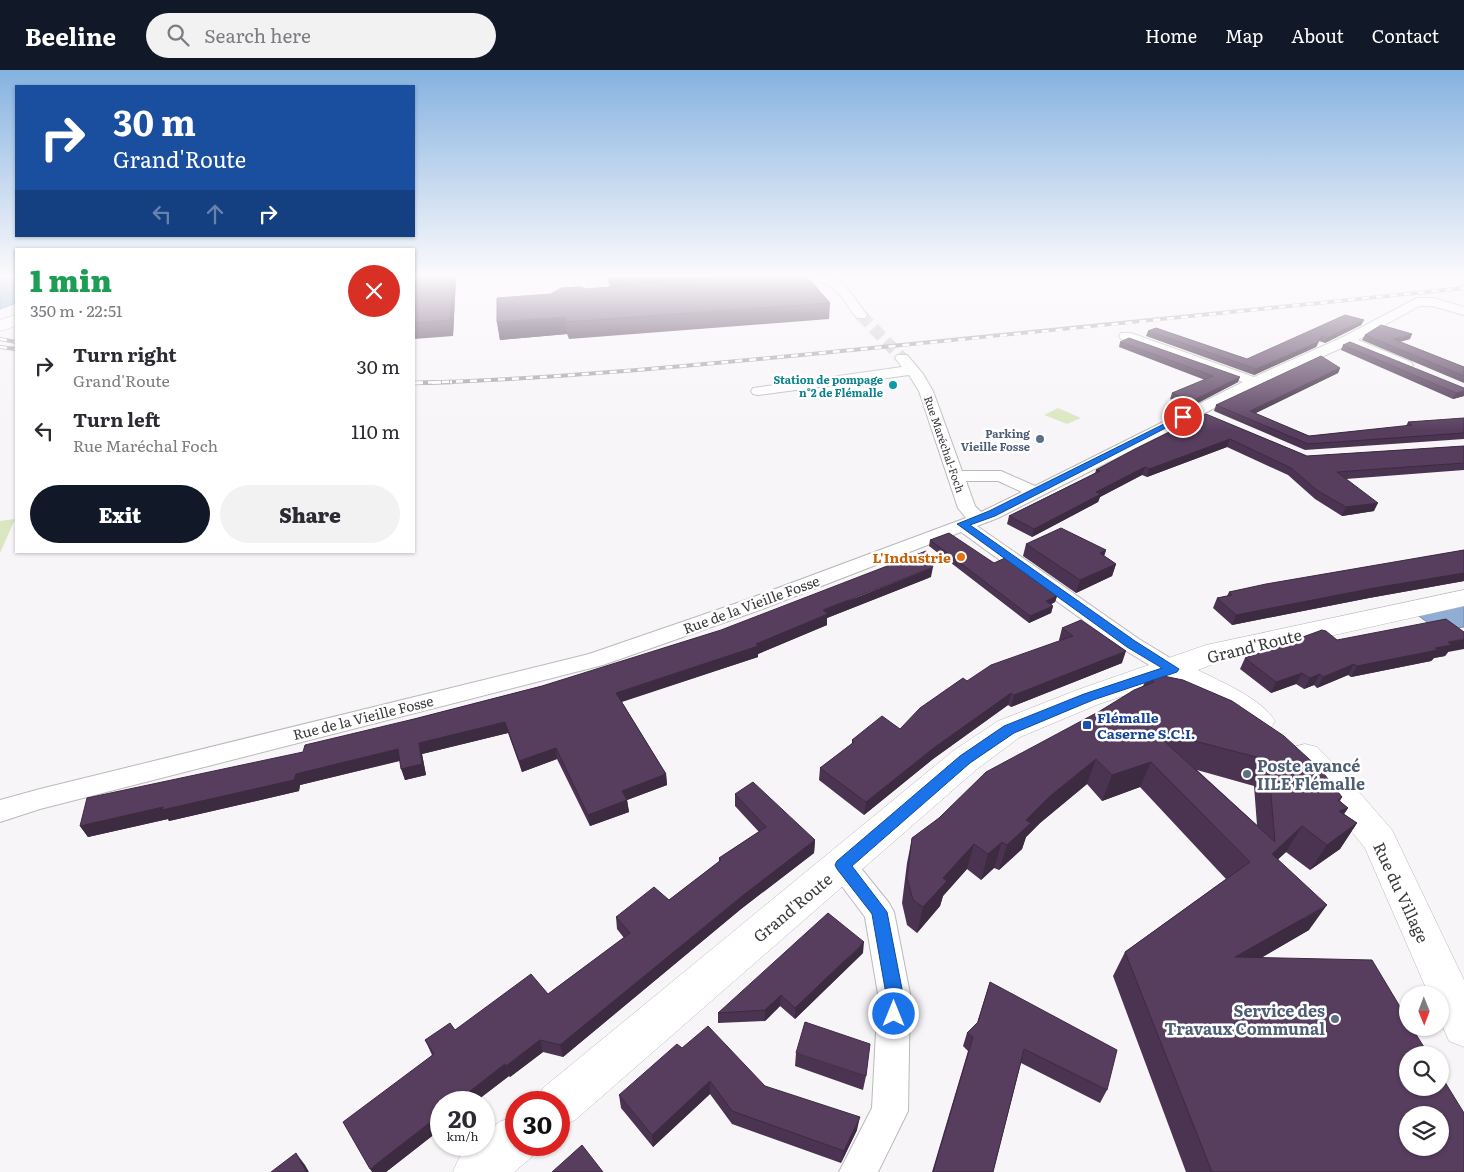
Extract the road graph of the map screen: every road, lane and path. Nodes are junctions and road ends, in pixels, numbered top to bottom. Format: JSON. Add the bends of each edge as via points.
{"nodes":[{"id":1,"x":1369,"y":328,"type":"edge"},
{"id":2,"x":1126,"y":336,"type":"dead end"},
{"id":3,"x":1348,"y":340,"type":"junction"},
{"id":4,"x":1420,"y":371,"type":"edge"},
{"id":5,"x":1255,"y":382,"type":"junction"},
{"id":6,"x":758,"y":391,"type":"dead end"},
{"id":7,"x":956,"y":476,"type":"junction"},
{"id":8,"x":1035,"y":492,"type":"junction"},
{"id":9,"x":970,"y":522,"type":"junction"},
{"id":10,"x":1464,"y":598,"type":"edge"},
{"id":11,"x":1172,"y":669,"type":"junction"},
{"id":12,"x":0,"y":812,"type":"edge"},
{"id":13,"x":842,"y":865,"type":"junction"},
{"id":14,"x":1464,"y":1026,"type":"edge"},
{"id":15,"x":570,"y":1095,"type":"edge"},
{"id":16,"x":505,"y":1148,"type":"edge"},
{"id":17,"x":477,"y":1172,"type":"edge"},
{"id":18,"x":858,"y":1172,"type":"edge"}],
"edges":[{"from":1,"to":3,"type":"street","name":"Rue de la Vieille Fosse"},
{"from":2,"to":5,"type":"street"},
{"from":3,"to":4,"type":"street"},
{"from":3,"to":5,"type":"street","name":"Rue de la Vieille Fosse"},
{"from":5,"to":8,"type":"street","name":"Rue de la Vieille Fosse","via":[[1205,415]]},
{"from":6,"to":7,"type":"street","name":"Rue Maréchal-Foch","via":[[907,364],[926,391]]},
{"from":7,"to":8,"type":"street","via":[[1000,476]]},
{"from":7,"to":9,"type":"street","name":"Rue Maréchal-Foch"},
{"from":8,"to":9,"type":"street","name":"Rue de la Vieille Fosse"},
{"from":9,"to":11,"type":"street","via":[[1131,644]]},
{"from":9,"to":12,"type":"street","name":"Rue de la Vieille Fosse","via":[[750,606],[595,660],[60,794]]},
{"from":10,"to":11,"type":"street","name":"Grand'Route","via":[[1216,652]]},
{"from":11,"to":13,"type":"street","name":"Grand'Route","via":[[1088,697],[1009,729],[965,760]]},
{"from":11,"to":14,"type":"street","name":"Rue du Village","via":[[1227,698],[1298,750],[1333,785],[1379,840]]},
{"from":13,"to":15,"type":"street","name":"Grand'Route"},
{"from":13,"to":18,"type":"street","via":[[879,912],[894,994],[890,1111]]},
{"from":16,"to":17,"type":"street"}]}
